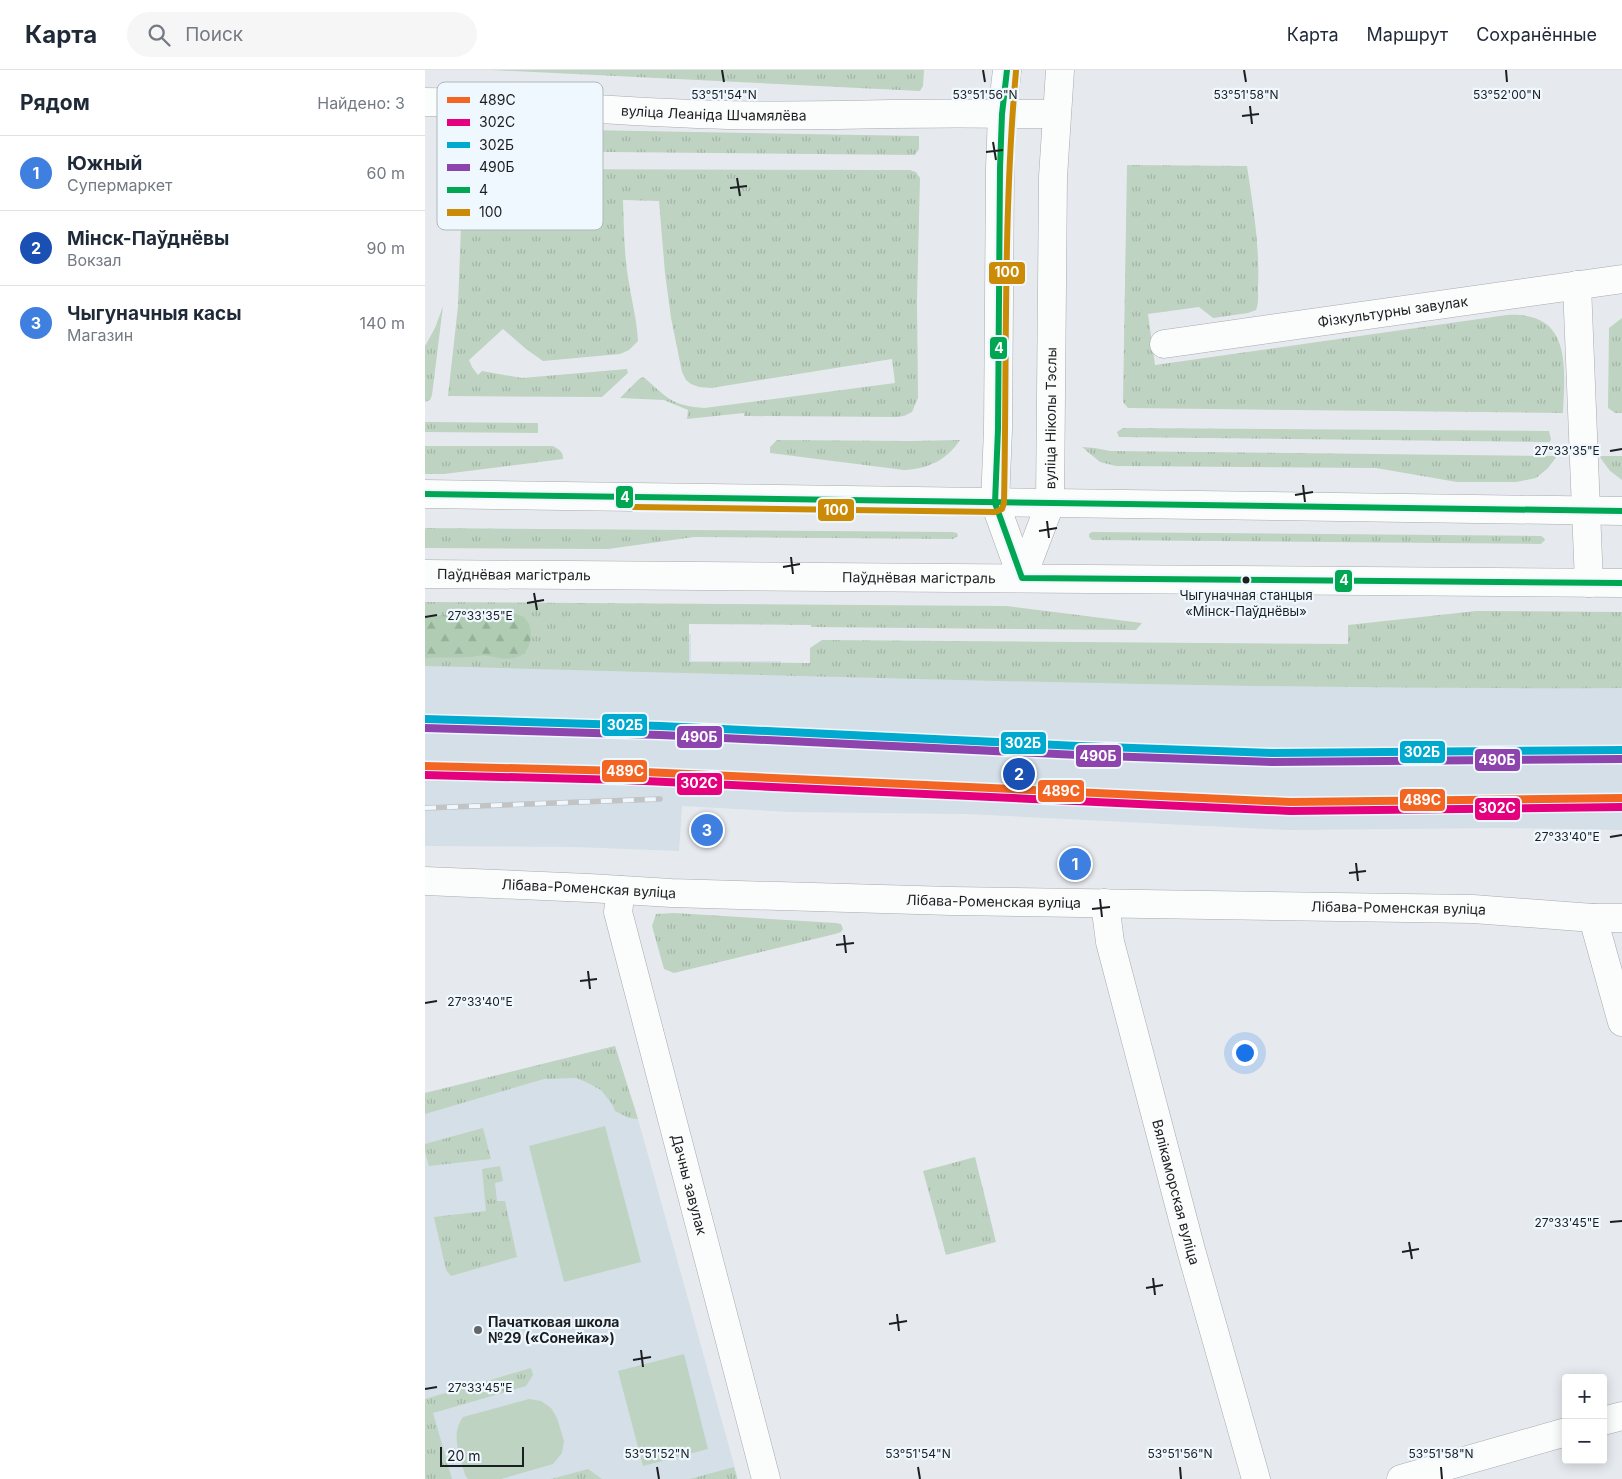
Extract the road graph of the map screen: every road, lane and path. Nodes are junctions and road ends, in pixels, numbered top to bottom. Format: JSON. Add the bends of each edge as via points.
{"nodes":[{"id":1,"x":1007,"y":70,"type":"edge"},
{"id":2,"x":1060,"y":70,"type":"edge"},
{"id":3,"x":603,"y":109,"type":"edge"},
{"id":4,"x":1002,"y":114,"type":"junction"},
{"id":5,"x":1057,"y":114,"type":"junction"},
{"id":6,"x":1622,"y":278,"type":"edge"},
{"id":7,"x":1577,"y":285,"type":"junction"},
{"id":8,"x":1165,"y":344,"type":"dead end"},
{"id":9,"x":425,"y":494,"type":"edge"},
{"id":10,"x":995,"y":503,"type":"junction"},
{"id":11,"x":1050,"y":504,"type":"junction"},
{"id":12,"x":1586,"y":510,"type":"junction"},
{"id":13,"x":1622,"y":510,"type":"edge"},
{"id":14,"x":425,"y":574,"type":"edge"},
{"id":15,"x":1021,"y":578,"type":"junction"},
{"id":16,"x":1589,"y":583,"type":"junction"},
{"id":17,"x":1622,"y":583,"type":"edge"},
{"id":18,"x":425,"y":881,"type":"edge"},
{"id":19,"x":621,"y":890,"type":"junction"},
{"id":20,"x":1105,"y":903,"type":"junction"},
{"id":21,"x":1593,"y":918,"type":"junction"},
{"id":22,"x":1622,"y":918,"type":"edge"},
{"id":23,"x":1622,"y":1022,"type":"edge"},
{"id":24,"x":1622,"y":1416,"type":"edge"},
{"id":25,"x":1607,"y":1421,"type":"edge"},
{"id":26,"x":1562,"y":1433,"type":"edge"},
{"id":27,"x":766,"y":1479,"type":"edge"},
{"id":28,"x":1256,"y":1479,"type":"edge"},
{"id":29,"x":1401,"y":1479,"type":"edge"}],
"edges":[{"from":1,"to":4,"type":"street"},
{"from":2,"to":5,"type":"street","name":"вуліца Ніколы Тэслы"},
{"from":3,"to":4,"type":"street","name":"вуліца Леаніда Шчамялёва","via":[[726,115]]},
{"from":4,"to":5,"type":"street","name":"вуліца Леаніда Шчамялёва"},
{"from":4,"to":10,"type":"street"},
{"from":5,"to":11,"type":"street","name":"вуліца Ніколы Тэслы","via":[[1053,177]]},
{"from":6,"to":7,"type":"street","name":"Фізкультурны завулак"},
{"from":7,"to":8,"type":"street","name":"Фізкультурны завулак"},
{"from":7,"to":12,"type":"street"},
{"from":9,"to":10,"type":"street"},
{"from":10,"to":11,"type":"street"},
{"from":10,"to":15,"type":"street"},
{"from":11,"to":12,"type":"street"},
{"from":11,"to":15,"type":"street","name":"вуліца Ніколы Тэслы"},
{"from":12,"to":13,"type":"street"},
{"from":12,"to":16,"type":"street"},
{"from":14,"to":15,"type":"street","name":"Паўднёвая магістраль"},
{"from":15,"to":16,"type":"street","name":"Паўднёвая магістраль"},
{"from":16,"to":17,"type":"street","name":"Паўднёвая магістраль"},
{"from":18,"to":19,"type":"street","name":"Лібава-Роменская вуліца"},
{"from":19,"to":20,"type":"street","name":"Лібава-Роменская вуліца"},
{"from":19,"to":27,"type":"street","name":"Дачны завулак","via":[[618,912]]},
{"from":20,"to":21,"type":"street","name":"Лібава-Роменская вуліца","via":[[1473,909]]},
{"from":20,"to":28,"type":"street","name":"Вялікаморская вуліца","via":[[1112,952]]},
{"from":21,"to":22,"type":"street","name":"Лібава-Роменская вуліца"},
{"from":21,"to":23,"type":"street"},
{"from":24,"to":25,"type":"street"},
{"from":26,"to":29,"type":"street"}]}
